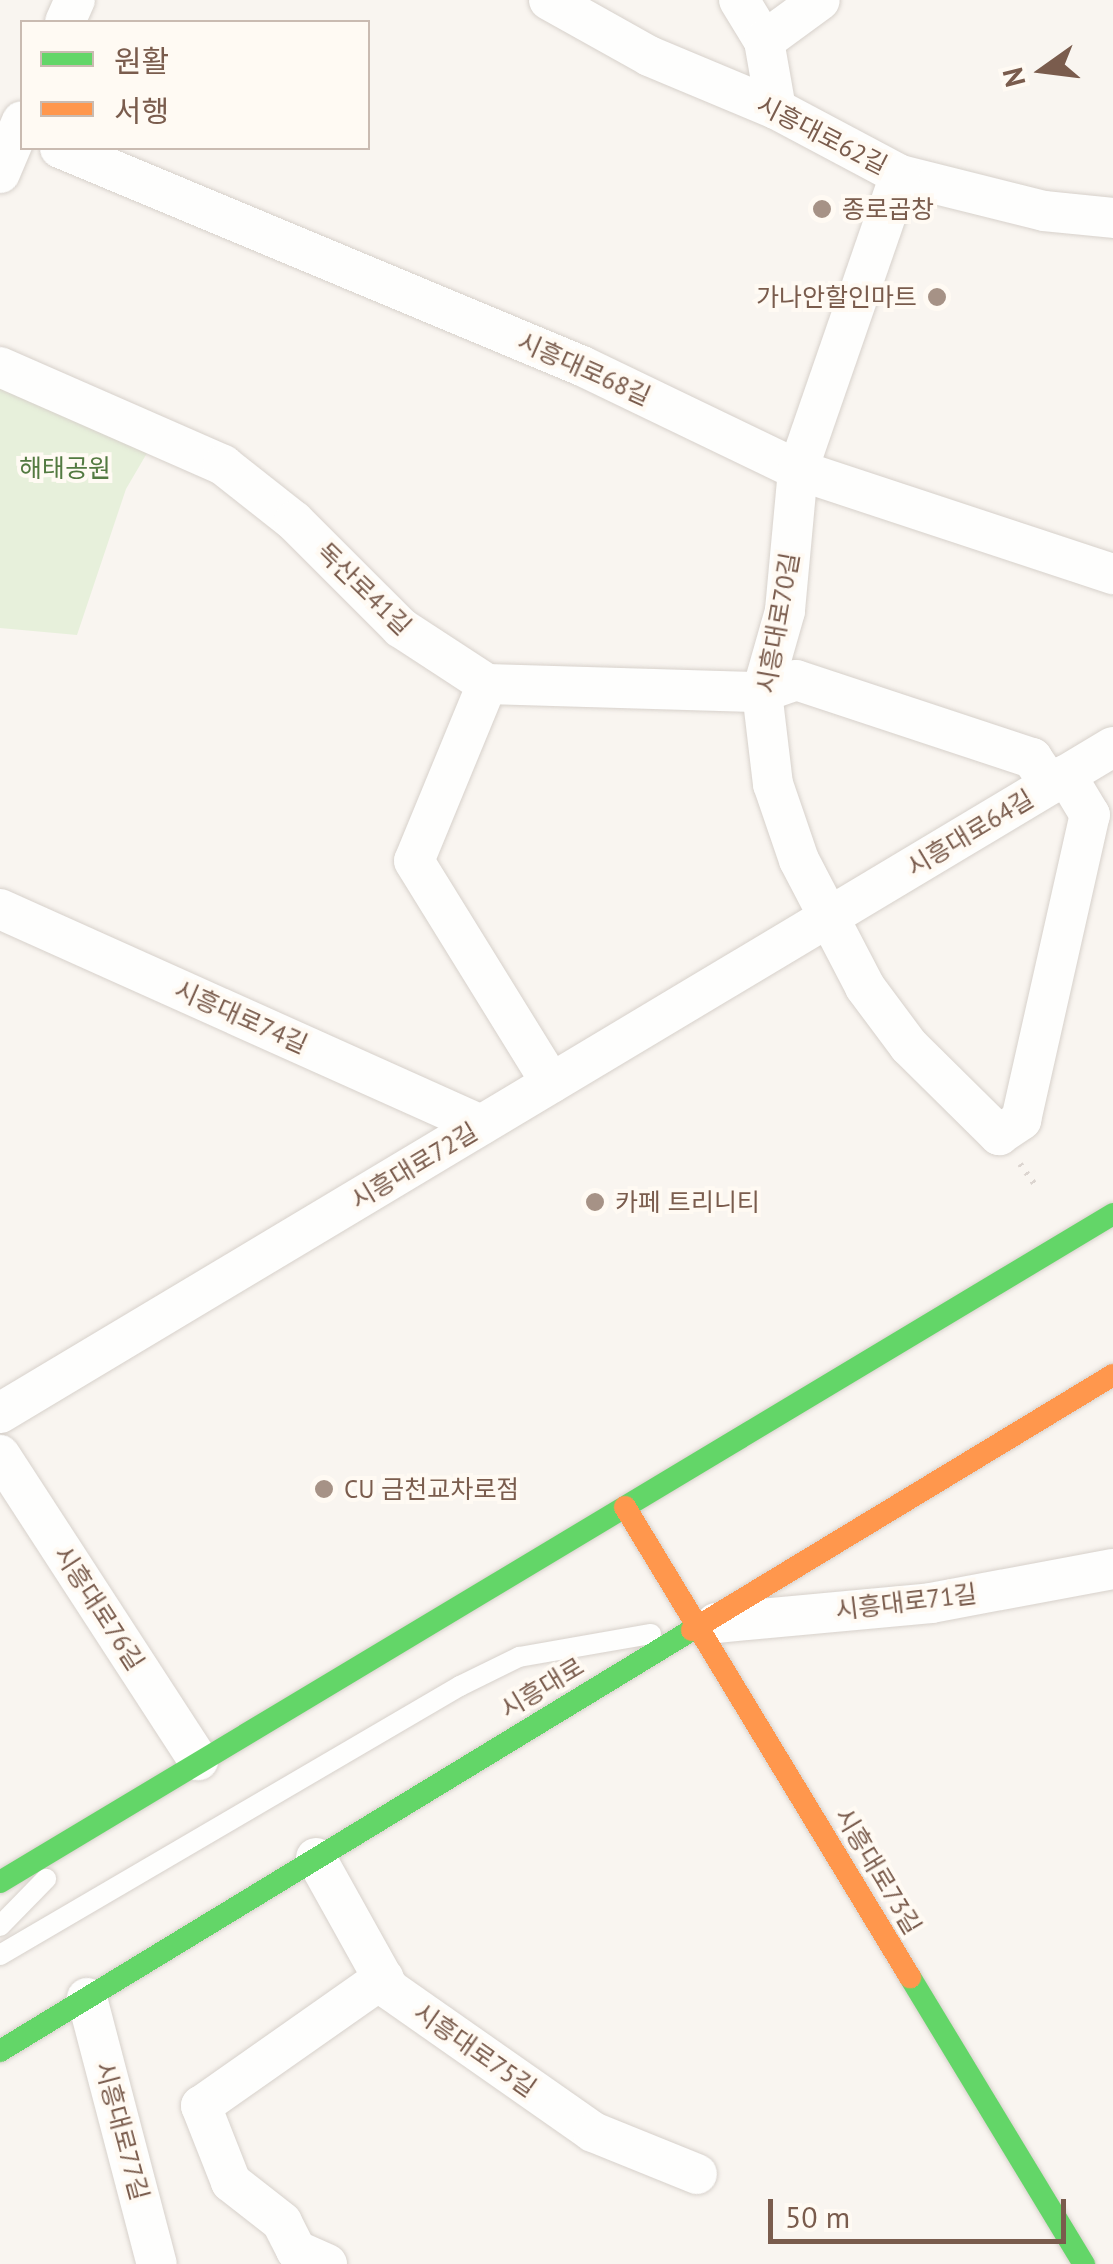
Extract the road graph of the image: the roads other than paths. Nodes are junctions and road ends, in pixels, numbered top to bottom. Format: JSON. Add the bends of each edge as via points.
{"nodes":[{"id":1,"x":549,"y":0,"type":"edge"},
{"id":2,"x":739,"y":0,"type":"edge"},
{"id":3,"x":820,"y":0,"type":"edge"},
{"id":4,"x":764,"y":41,"type":"junction"},
{"id":5,"x":776,"y":108,"type":"junction"},
{"id":6,"x":16,"y":126,"type":"edge"},
{"id":7,"x":65,"y":150,"type":"edge"},
{"id":8,"x":0,"y":173,"type":"edge"},
{"id":9,"x":900,"y":174,"type":"junction"},
{"id":10,"x":1113,"y":218,"type":"edge"},
{"id":11,"x":0,"y":367,"type":"edge"},
{"id":12,"x":798,"y":470,"type":"junction"},
{"id":13,"x":1113,"y":574,"type":"edge"},
{"id":14,"x":486,"y":684,"type":"junction"},
{"id":15,"x":762,"y":692,"type":"junction"},
{"id":16,"x":1113,"y":747,"type":"edge"},
{"id":17,"x":1058,"y":780,"type":"junction"},
{"id":18,"x":0,"y":909,"type":"edge"},
{"id":19,"x":828,"y":918,"type":"junction"},
{"id":20,"x":552,"y":1083,"type":"junction"},
{"id":21,"x":481,"y":1126,"type":"junction"},
{"id":22,"x":1113,"y":1214,"type":"edge"},
{"id":23,"x":1113,"y":1375,"type":"edge"},
{"id":24,"x":0,"y":1413,"type":"edge"},
{"id":25,"x":0,"y":1455,"type":"edge"},
{"id":26,"x":624,"y":1507,"type":"junction"},
{"id":27,"x":1113,"y":1569,"type":"edge"},
{"id":28,"x":697,"y":1626,"type":"junction"},
{"id":29,"x":198,"y":1760,"type":"junction"},
{"id":30,"x":108,"y":1818,"type":"junction"},
{"id":31,"x":316,"y":1858,"type":"junction"},
{"id":32,"x":0,"y":1882,"type":"edge"},
{"id":33,"x":0,"y":1926,"type":"edge"},
{"id":34,"x":0,"y":1956,"type":"edge"},
{"id":35,"x":383,"y":1978,"type":"junction"},
{"id":36,"x":87,"y":1998,"type":"junction"},
{"id":37,"x":0,"y":2051,"type":"edge"},
{"id":38,"x":697,"y":2174,"type":"dead end"},
{"id":39,"x":157,"y":2264,"type":"edge"},
{"id":40,"x":327,"y":2264,"type":"edge"},
{"id":41,"x":1084,"y":2264,"type":"edge"}],
"edges":[{"from":1,"to":5,"type":"street","name":"시흥대로62길","via":[[649,56]]},
{"from":2,"to":4,"type":"street"},
{"from":3,"to":4,"type":"street"},
{"from":4,"to":5,"type":"street"},
{"from":5,"to":9,"type":"street","name":"시흥대로62길"},
{"from":6,"to":8,"type":"street"},
{"from":7,"to":12,"type":"street","name":"시흥대로68길","via":[[582,366]]},
{"from":9,"to":10,"type":"street","name":"시흥대로62길","via":[[1044,211]]},
{"from":9,"to":12,"type":"street","name":"시흥대로70길"},
{"from":11,"to":14,"type":"street","name":"독산로41길","via":[[223,465],[294,522],[401,628]]},
{"from":12,"to":13,"type":"street","name":"시흥대로68길"},
{"from":12,"to":15,"type":"street","name":"시흥대로70길","via":[[784,611]]},
{"from":14,"to":15,"type":"street"},
{"from":14,"to":20,"type":"street","via":[[414,861]]},
{"from":15,"to":17,"type":"street","via":[[796,680],[1032,758]]},
{"from":15,"to":19,"type":"street","name":"시흥대로70길","via":[[773,784]]},
{"from":16,"to":17,"type":"street","name":"시흥대로64길"},
{"from":17,"to":19,"type":"street","name":"시흥대로64길"},
{"from":17,"to":19,"type":"street","name":"시흥대로70길","via":[[1090,815],[1021,1120],[999,1135],[909,1046],[864,986]]},
{"from":18,"to":21,"type":"street","name":"시흥대로74길"},
{"from":19,"to":20,"type":"street","name":"시흥대로72길"},
{"from":20,"to":21,"type":"street","name":"시흥대로72길"},
{"from":21,"to":24,"type":"street","name":"시흥대로72길"},
{"from":22,"to":26,"type":"main road"},
{"from":23,"to":28,"type":"main road","name":"시흥대로"},
{"from":25,"to":29,"type":"street","name":"시흥대로76길"},
{"from":26,"to":28,"type":"main road","name":"시흥대로73길"},
{"from":26,"to":29,"type":"main road"},
{"from":27,"to":28,"type":"street","name":"시흥대로71길","via":[[931,1603]]},
{"from":28,"to":31,"type":"main road","name":"시흥대로"},
{"from":28,"to":34,"type":"lane","via":[[504,1664]]},
{"from":28,"to":41,"type":"main road","name":"시흥대로73길"},
{"from":29,"to":30,"type":"main road"},
{"from":30,"to":32,"type":"main road"},
{"from":30,"to":33,"type":"lane"},
{"from":31,"to":35,"type":"street","name":"시흥대로75길"},
{"from":31,"to":36,"type":"main road","name":"시흥대로"},
{"from":35,"to":38,"type":"street","name":"시흥대로75길","via":[[474,2051],[593,2132]]},
{"from":35,"to":40,"type":"street","via":[[200,2106],[231,2182],[282,2222],[296,2250]]},
{"from":36,"to":37,"type":"main road","name":"시흥대로"},
{"from":36,"to":39,"type":"street","name":"시흥대로77길"}]}
